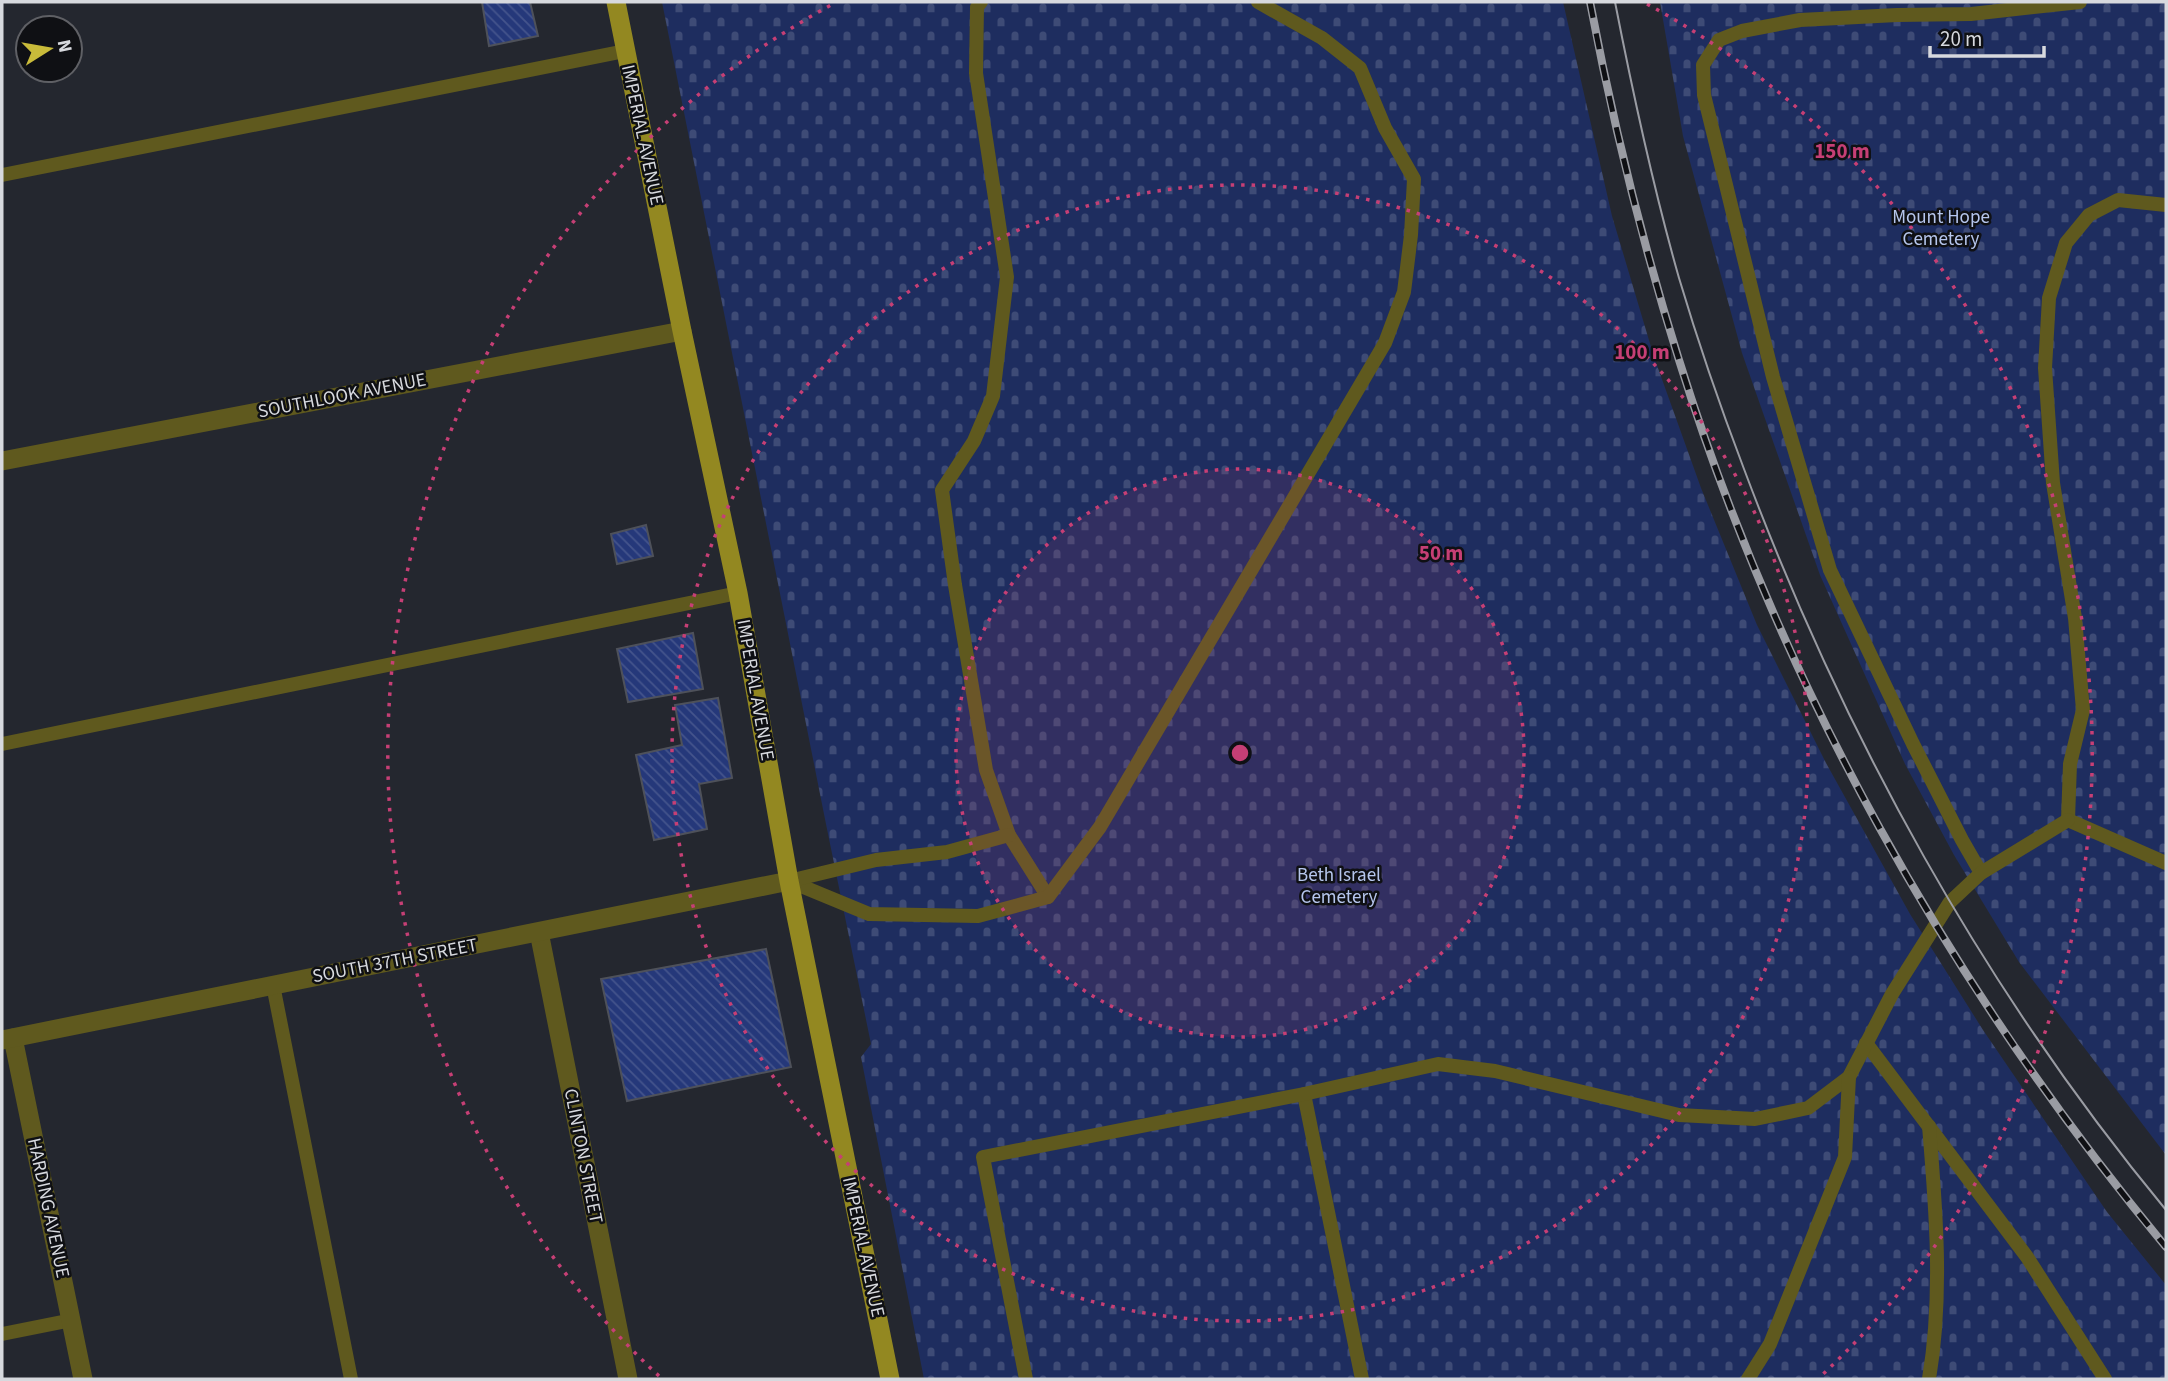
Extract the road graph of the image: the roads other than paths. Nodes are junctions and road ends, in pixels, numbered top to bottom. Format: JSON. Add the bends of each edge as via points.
{"nodes":[{"id":1,"x":616,"y":2,"type":"edge"},
{"id":2,"x":981,"y":2,"type":"edge"},
{"id":3,"x":1258,"y":2,"type":"edge"},
{"id":4,"x":2080,"y":2,"type":"edge"},
{"id":5,"x":625,"y":51,"type":"junction"},
{"id":6,"x":2,"y":175,"type":"edge"},
{"id":7,"x":2166,"y":205,"type":"edge"},
{"id":8,"x":682,"y":331,"type":"junction"},
{"id":9,"x":2,"y":461,"type":"edge"},
{"id":10,"x":738,"y":593,"type":"junction"},
{"id":11,"x":2,"y":744,"type":"edge"},
{"id":12,"x":2067,"y":820,"type":"junction"},
{"id":13,"x":1009,"y":835,"type":"junction"},
{"id":14,"x":2166,"y":863,"type":"edge"},
{"id":15,"x":1982,"y":873,"type":"junction"},
{"id":16,"x":789,"y":881,"type":"junction"},
{"id":17,"x":1048,"y":897,"type":"junction"},
{"id":18,"x":539,"y":932,"type":"junction"},
{"id":19,"x":273,"y":985,"type":"junction"},
{"id":20,"x":8,"y":1039,"type":"edge"},
{"id":21,"x":1866,"y":1043,"type":"junction"},
{"id":22,"x":1849,"y":1077,"type":"junction"},
{"id":23,"x":1304,"y":1094,"type":"junction"},
{"id":24,"x":1929,"y":1126,"type":"junction"},
{"id":25,"x":72,"y":1320,"type":"junction"},
{"id":26,"x":2,"y":1334,"type":"edge"},
{"id":27,"x":83,"y":1379,"type":"edge"},
{"id":28,"x":351,"y":1379,"type":"edge"},
{"id":29,"x":628,"y":1379,"type":"edge"},
{"id":30,"x":890,"y":1379,"type":"edge"},
{"id":31,"x":1026,"y":1379,"type":"edge"},
{"id":32,"x":1362,"y":1379,"type":"edge"},
{"id":33,"x":1748,"y":1379,"type":"edge"},
{"id":34,"x":1930,"y":1379,"type":"edge"},
{"id":35,"x":2105,"y":1379,"type":"edge"}],
"edges":[{"from":1,"to":5,"type":"main road","name":"IMPERIAL AVENUE"},
{"from":2,"to":13,"type":"lane","via":[[976,73],[1007,277],[993,396],[974,441],[942,490],[986,770]]},
{"from":3,"to":17,"type":"lane","via":[[1322,38],[1360,68],[1385,128],[1414,179],[1404,292],[1385,343],[1100,827]]},
{"from":4,"to":15,"type":"lane","via":[[1971,15],[1800,20],[1719,40],[1703,65],[1704,95],[1763,337],[1830,570],[1913,744]]},
{"from":5,"to":6,"type":"lane"},
{"from":5,"to":8,"type":"main road","name":"IMPERIAL AVENUE"},
{"from":7,"to":12,"type":"lane","via":[[2118,200],[2089,215],[2066,243],[2049,298],[2045,368],[2053,483],[2075,618],[2083,710],[2070,764]]},
{"from":8,"to":9,"type":"street","name":"SOUTHLOOK AVENUE"},
{"from":8,"to":10,"type":"main road","name":"IMPERIAL AVENUE"},
{"from":10,"to":11,"type":"lane"},
{"from":10,"to":16,"type":"main road","name":"IMPERIAL AVENUE"},
{"from":12,"to":14,"type":"lane"},
{"from":12,"to":15,"type":"lane"},
{"from":13,"to":16,"type":"lane","via":[[947,852],[876,860]]},
{"from":13,"to":17,"type":"lane"},
{"from":15,"to":21,"type":"lane","via":[[1950,902]]},
{"from":16,"to":17,"type":"lane","via":[[869,914],[978,916]]},
{"from":16,"to":18,"type":"street","name":"SOUTH 37TH STREET"},
{"from":16,"to":30,"type":"main road","name":"IMPERIAL AVENUE"},
{"from":18,"to":19,"type":"street","name":"SOUTH 37TH STREET"},
{"from":18,"to":29,"type":"street","name":"CLINTON STREET"},
{"from":19,"to":20,"type":"street","name":"SOUTH 37TH STREET"},
{"from":19,"to":28,"type":"lane"},
{"from":20,"to":25,"type":"street","name":"HARDING AVENUE"},
{"from":21,"to":22,"type":"lane"},
{"from":21,"to":24,"type":"lane"},
{"from":22,"to":23,"type":"lane","via":[[1808,1108],[1755,1119],[1679,1115],[1495,1071],[1438,1064]]},
{"from":22,"to":33,"type":"lane","via":[[1845,1157],[1770,1344]]},
{"from":23,"to":31,"type":"lane","via":[[983,1157]]},
{"from":23,"to":32,"type":"lane"},
{"from":24,"to":34,"type":"lane","via":[[1937,1223],[1936,1339]]},
{"from":24,"to":35,"type":"lane","via":[[2027,1257]]},
{"from":25,"to":26,"type":"lane"},
{"from":25,"to":27,"type":"street","name":"HARDING AVENUE"}]}
